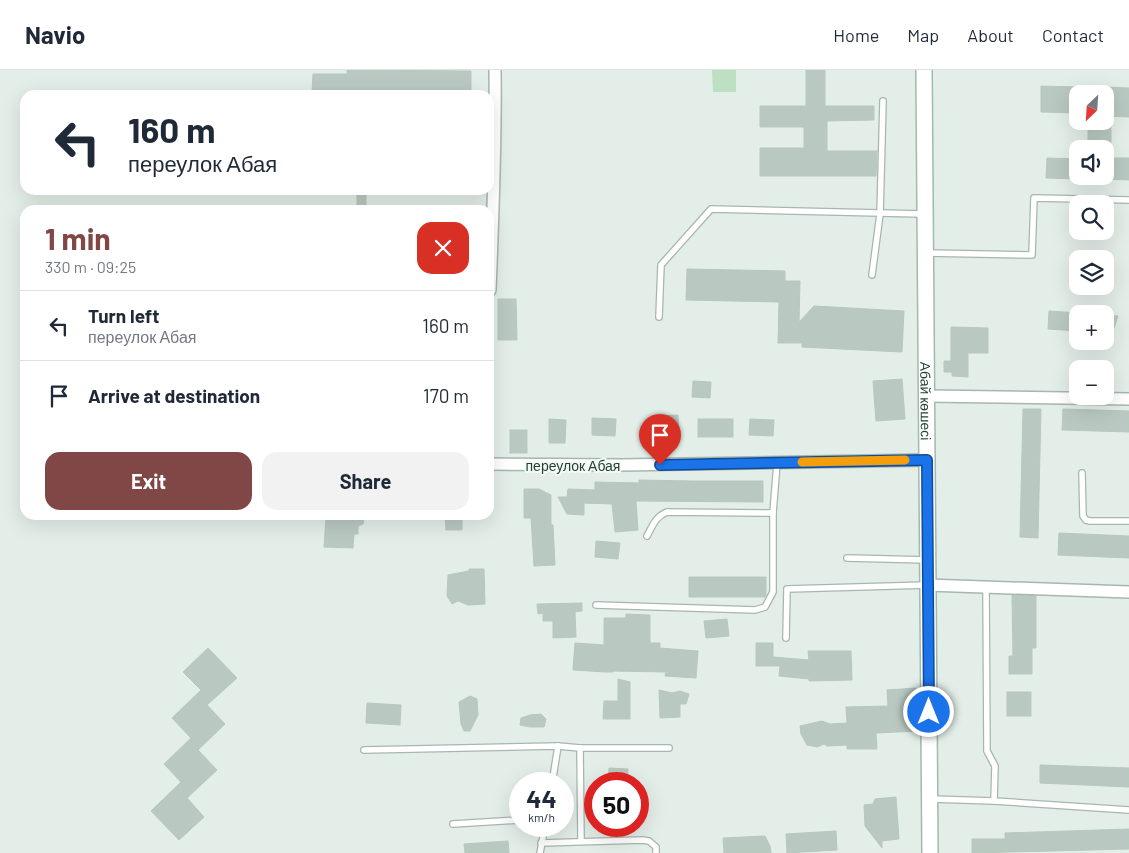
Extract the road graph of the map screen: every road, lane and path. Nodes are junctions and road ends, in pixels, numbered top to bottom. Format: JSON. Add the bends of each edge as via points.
{"nodes":[{"id":1,"x":495,"y":70,"type":"edge"},
{"id":2,"x":924,"y":70,"type":"edge"},
{"id":3,"x":883,"y":101,"type":"dead end"},
{"id":4,"x":494,"y":188,"type":"edge"},
{"id":5,"x":1129,"y":200,"type":"edge"},
{"id":6,"x":880,"y":214,"type":"junction"},
{"id":7,"x":925,"y":214,"type":"junction"},
{"id":8,"x":926,"y":254,"type":"junction"},
{"id":9,"x":872,"y":275,"type":"dead end"},
{"id":10,"x":659,"y":317,"type":"dead end"},
{"id":11,"x":927,"y":396,"type":"junction"},
{"id":12,"x":1129,"y":399,"type":"edge"},
{"id":13,"x":927,"y":460,"type":"junction"},
{"id":14,"x":777,"y":463,"type":"junction"},
{"id":15,"x":494,"y":464,"type":"edge"},
{"id":16,"x":1082,"y":473,"type":"dead end"},
{"id":17,"x":773,"y":513,"type":"junction"},
{"id":18,"x":1129,"y":521,"type":"edge"},
{"id":19,"x":647,"y":536,"type":"dead end"},
{"id":20,"x":847,"y":558,"type":"dead end"},
{"id":21,"x":928,"y":560,"type":"junction"},
{"id":22,"x":928,"y":585,"type":"junction"},
{"id":23,"x":986,"y":587,"type":"junction"},
{"id":24,"x":1129,"y":592,"type":"edge"},
{"id":25,"x":596,"y":605,"type":"dead end"},
{"id":26,"x":786,"y":638,"type":"dead end"},
{"id":27,"x":558,"y":746,"type":"junction"},
{"id":28,"x":580,"y":748,"type":"junction"},
{"id":29,"x":669,"y":748,"type":"dead end"},
{"id":30,"x":364,"y":750,"type":"dead end"},
{"id":31,"x":554,"y":772,"type":"edge"},
{"id":32,"x":929,"y":799,"type":"junction"},
{"id":33,"x":994,"y":801,"type":"junction"},
{"id":34,"x":1129,"y":810,"type":"edge"},
{"id":35,"x":509,"y":821,"type":"edge"},
{"id":36,"x":453,"y":824,"type":"dead end"},
{"id":37,"x":542,"y":837,"type":"edge"},
{"id":38,"x":581,"y":841,"type":"junction"},
{"id":39,"x":541,"y":843,"type":"junction"},
{"id":40,"x":540,"y":853,"type":"edge"},
{"id":41,"x":656,"y":853,"type":"edge"},
{"id":42,"x":930,"y":853,"type":"edge"}],
"edges":[{"from":1,"to":4,"type":"street"},
{"from":2,"to":7,"type":"main road","name":"Абай көшесі"},
{"from":3,"to":6,"type":"lane"},
{"from":5,"to":8,"type":"lane","via":[[1034,198],[1032,255]]},
{"from":6,"to":7,"type":"lane"},
{"from":6,"to":9,"type":"lane"},
{"from":6,"to":10,"type":"lane","via":[[710,209],[661,265]]},
{"from":7,"to":8,"type":"main road","name":"Абай көшесі"},
{"from":8,"to":11,"type":"main road","name":"Абай көшесі"},
{"from":11,"to":12,"type":"street"},
{"from":11,"to":13,"type":"main road","name":"Абай көшесі"},
{"from":13,"to":14,"type":"street","name":"переулок Абая"},
{"from":13,"to":21,"type":"main road","name":"Абай көшесі"},
{"from":14,"to":15,"type":"street","name":"переулок Абая"},
{"from":14,"to":17,"type":"lane"},
{"from":16,"to":18,"type":"lane","via":[[1083,516],[1086,520]]},
{"from":17,"to":19,"type":"lane","via":[[667,512],[654,522]]},
{"from":17,"to":25,"type":"lane","via":[[773,592],[766,607],[754,610]]},
{"from":20,"to":21,"type":"lane"},
{"from":21,"to":22,"type":"main road","name":"Абай көшесі"},
{"from":22,"to":23,"type":"street"},
{"from":22,"to":26,"type":"lane","via":[[787,589]]},
{"from":22,"to":32,"type":"main road","name":"Абай көшесі"},
{"from":23,"to":24,"type":"street"},
{"from":23,"to":33,"type":"lane","via":[[987,751],[995,766]]},
{"from":27,"to":28,"type":"lane"},
{"from":27,"to":30,"type":"lane"},
{"from":27,"to":31,"type":"lane"},
{"from":28,"to":29,"type":"lane"},
{"from":28,"to":38,"type":"lane"},
{"from":32,"to":33,"type":"lane"},
{"from":32,"to":42,"type":"main road","name":"Абай көшесі"},
{"from":33,"to":34,"type":"lane"},
{"from":35,"to":36,"type":"lane"},
{"from":37,"to":39,"type":"lane"},
{"from":38,"to":39,"type":"lane"},
{"from":38,"to":41,"type":"lane","via":[[649,840],[656,847]]},
{"from":39,"to":40,"type":"lane"}]}
